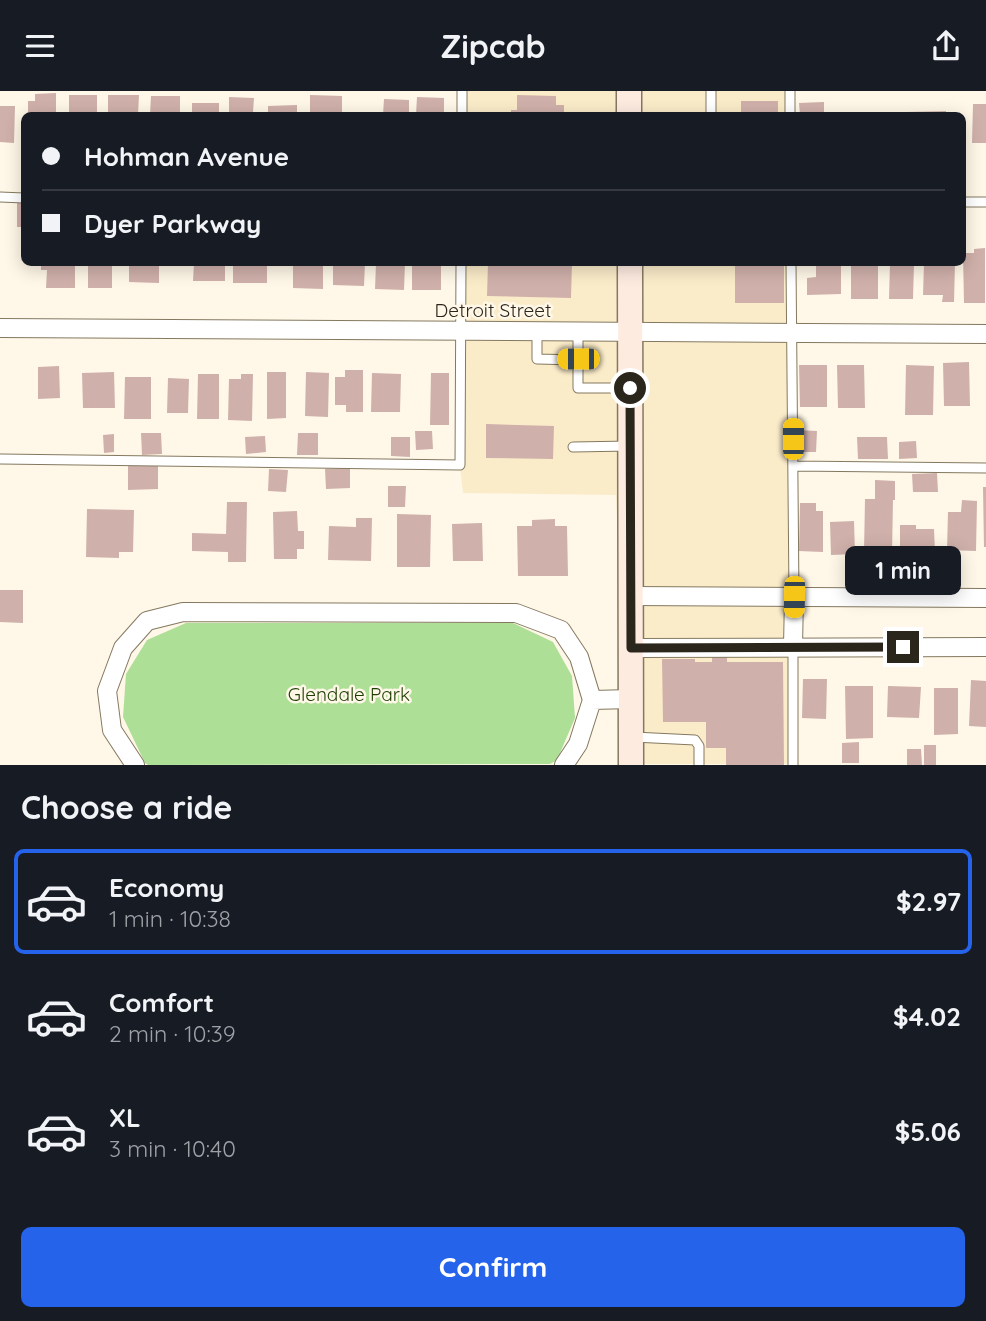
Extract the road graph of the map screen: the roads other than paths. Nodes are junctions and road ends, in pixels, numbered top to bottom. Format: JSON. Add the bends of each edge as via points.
{"nodes":[{"id":1,"x":462,"y":91,"type":"edge"},
{"id":2,"x":629,"y":91,"type":"edge"},
{"id":3,"x":711,"y":91,"type":"edge"},
{"id":4,"x":790,"y":91,"type":"edge"},
{"id":5,"x":462,"y":112,"type":"edge"},
{"id":6,"x":629,"y":112,"type":"edge"},
{"id":7,"x":711,"y":112,"type":"edge"},
{"id":8,"x":790,"y":112,"type":"edge"},
{"id":9,"x":0,"y":197,"type":"edge"},
{"id":10,"x":21,"y":198,"type":"edge"},
{"id":11,"x":966,"y":202,"type":"edge"},
{"id":12,"x":986,"y":202,"type":"edge"},
{"id":13,"x":461,"y":266,"type":"edge"},
{"id":14,"x":630,"y":266,"type":"edge"},
{"id":15,"x":792,"y":266,"type":"edge"},
{"id":16,"x":0,"y":328,"type":"edge"},
{"id":17,"x":460,"y":331,"type":"junction"},
{"id":18,"x":537,"y":331,"type":"junction"},
{"id":19,"x":578,"y":331,"type":"junction"},
{"id":20,"x":630,"y":332,"type":"junction"},
{"id":21,"x":792,"y":333,"type":"junction"},
{"id":22,"x":986,"y":334,"type":"edge"},
{"id":23,"x":578,"y":359,"type":"junction"},
{"id":24,"x":630,"y":388,"type":"junction"},
{"id":25,"x":630,"y":446,"type":"junction"},
{"id":26,"x":573,"y":447,"type":"dead end"},
{"id":27,"x":0,"y":459,"type":"edge"},
{"id":28,"x":793,"y":466,"type":"junction"},
{"id":29,"x":986,"y":468,"type":"edge"},
{"id":30,"x":631,"y":596,"type":"junction"},
{"id":31,"x":794,"y":597,"type":"junction"},
{"id":32,"x":986,"y":598,"type":"edge"},
{"id":33,"x":793,"y":647,"type":"junction"},
{"id":34,"x":986,"y":647,"type":"edge"},
{"id":35,"x":631,"y":648,"type":"junction"},
{"id":36,"x":631,"y":699,"type":"junction"},
{"id":37,"x":592,"y":700,"type":"junction"},
{"id":38,"x":631,"y":737,"type":"junction"},
{"id":39,"x":135,"y":765,"type":"edge"},
{"id":40,"x":564,"y":765,"type":"edge"},
{"id":41,"x":631,"y":765,"type":"edge"},
{"id":42,"x":699,"y":765,"type":"edge"},
{"id":43,"x":793,"y":765,"type":"edge"}],
"edges":[{"from":1,"to":5,"type":"lane"},
{"from":2,"to":6,"type":"main road"},
{"from":3,"to":7,"type":"lane"},
{"from":4,"to":8,"type":"lane"},
{"from":9,"to":10,"type":"lane"},
{"from":11,"to":12,"type":"lane"},
{"from":13,"to":17,"type":"lane"},
{"from":14,"to":20,"type":"main road"},
{"from":15,"to":21,"type":"lane"},
{"from":16,"to":17,"type":"street","name":"Detroit Street"},
{"from":17,"to":18,"type":"street","name":"Detroit Street"},
{"from":17,"to":27,"type":"lane","via":[[460,465]]},
{"from":18,"to":19,"type":"street","name":"Detroit Street"},
{"from":18,"to":23,"type":"lane","via":[[537,359]]},
{"from":19,"to":20,"type":"street","name":"Detroit Street"},
{"from":19,"to":23,"type":"lane"},
{"from":20,"to":21,"type":"street","name":"Detroit Street"},
{"from":20,"to":24,"type":"main road"},
{"from":21,"to":22,"type":"street","name":"Detroit Street"},
{"from":21,"to":28,"type":"lane"},
{"from":23,"to":24,"type":"lane","via":[[578,388]]},
{"from":24,"to":25,"type":"main road"},
{"from":25,"to":26,"type":"lane"},
{"from":25,"to":30,"type":"main road"},
{"from":28,"to":29,"type":"lane"},
{"from":28,"to":31,"type":"lane"},
{"from":30,"to":31,"type":"street"},
{"from":30,"to":35,"type":"main road"},
{"from":31,"to":32,"type":"street"},
{"from":31,"to":33,"type":"street"},
{"from":33,"to":34,"type":"street"},
{"from":33,"to":35,"type":"street"},
{"from":33,"to":43,"type":"lane"},
{"from":35,"to":36,"type":"main road"},
{"from":36,"to":37,"type":"street"},
{"from":36,"to":38,"type":"main road"},
{"from":37,"to":39,"type":"street","via":[[579,657],[561,631],[516,613],[183,612],[146,621],[122,648],[107,691],[112,730]]},
{"from":37,"to":40,"type":"street","via":[[578,744]]},
{"from":38,"to":41,"type":"main road"},
{"from":38,"to":42,"type":"lane","via":[[695,740]]}]}
